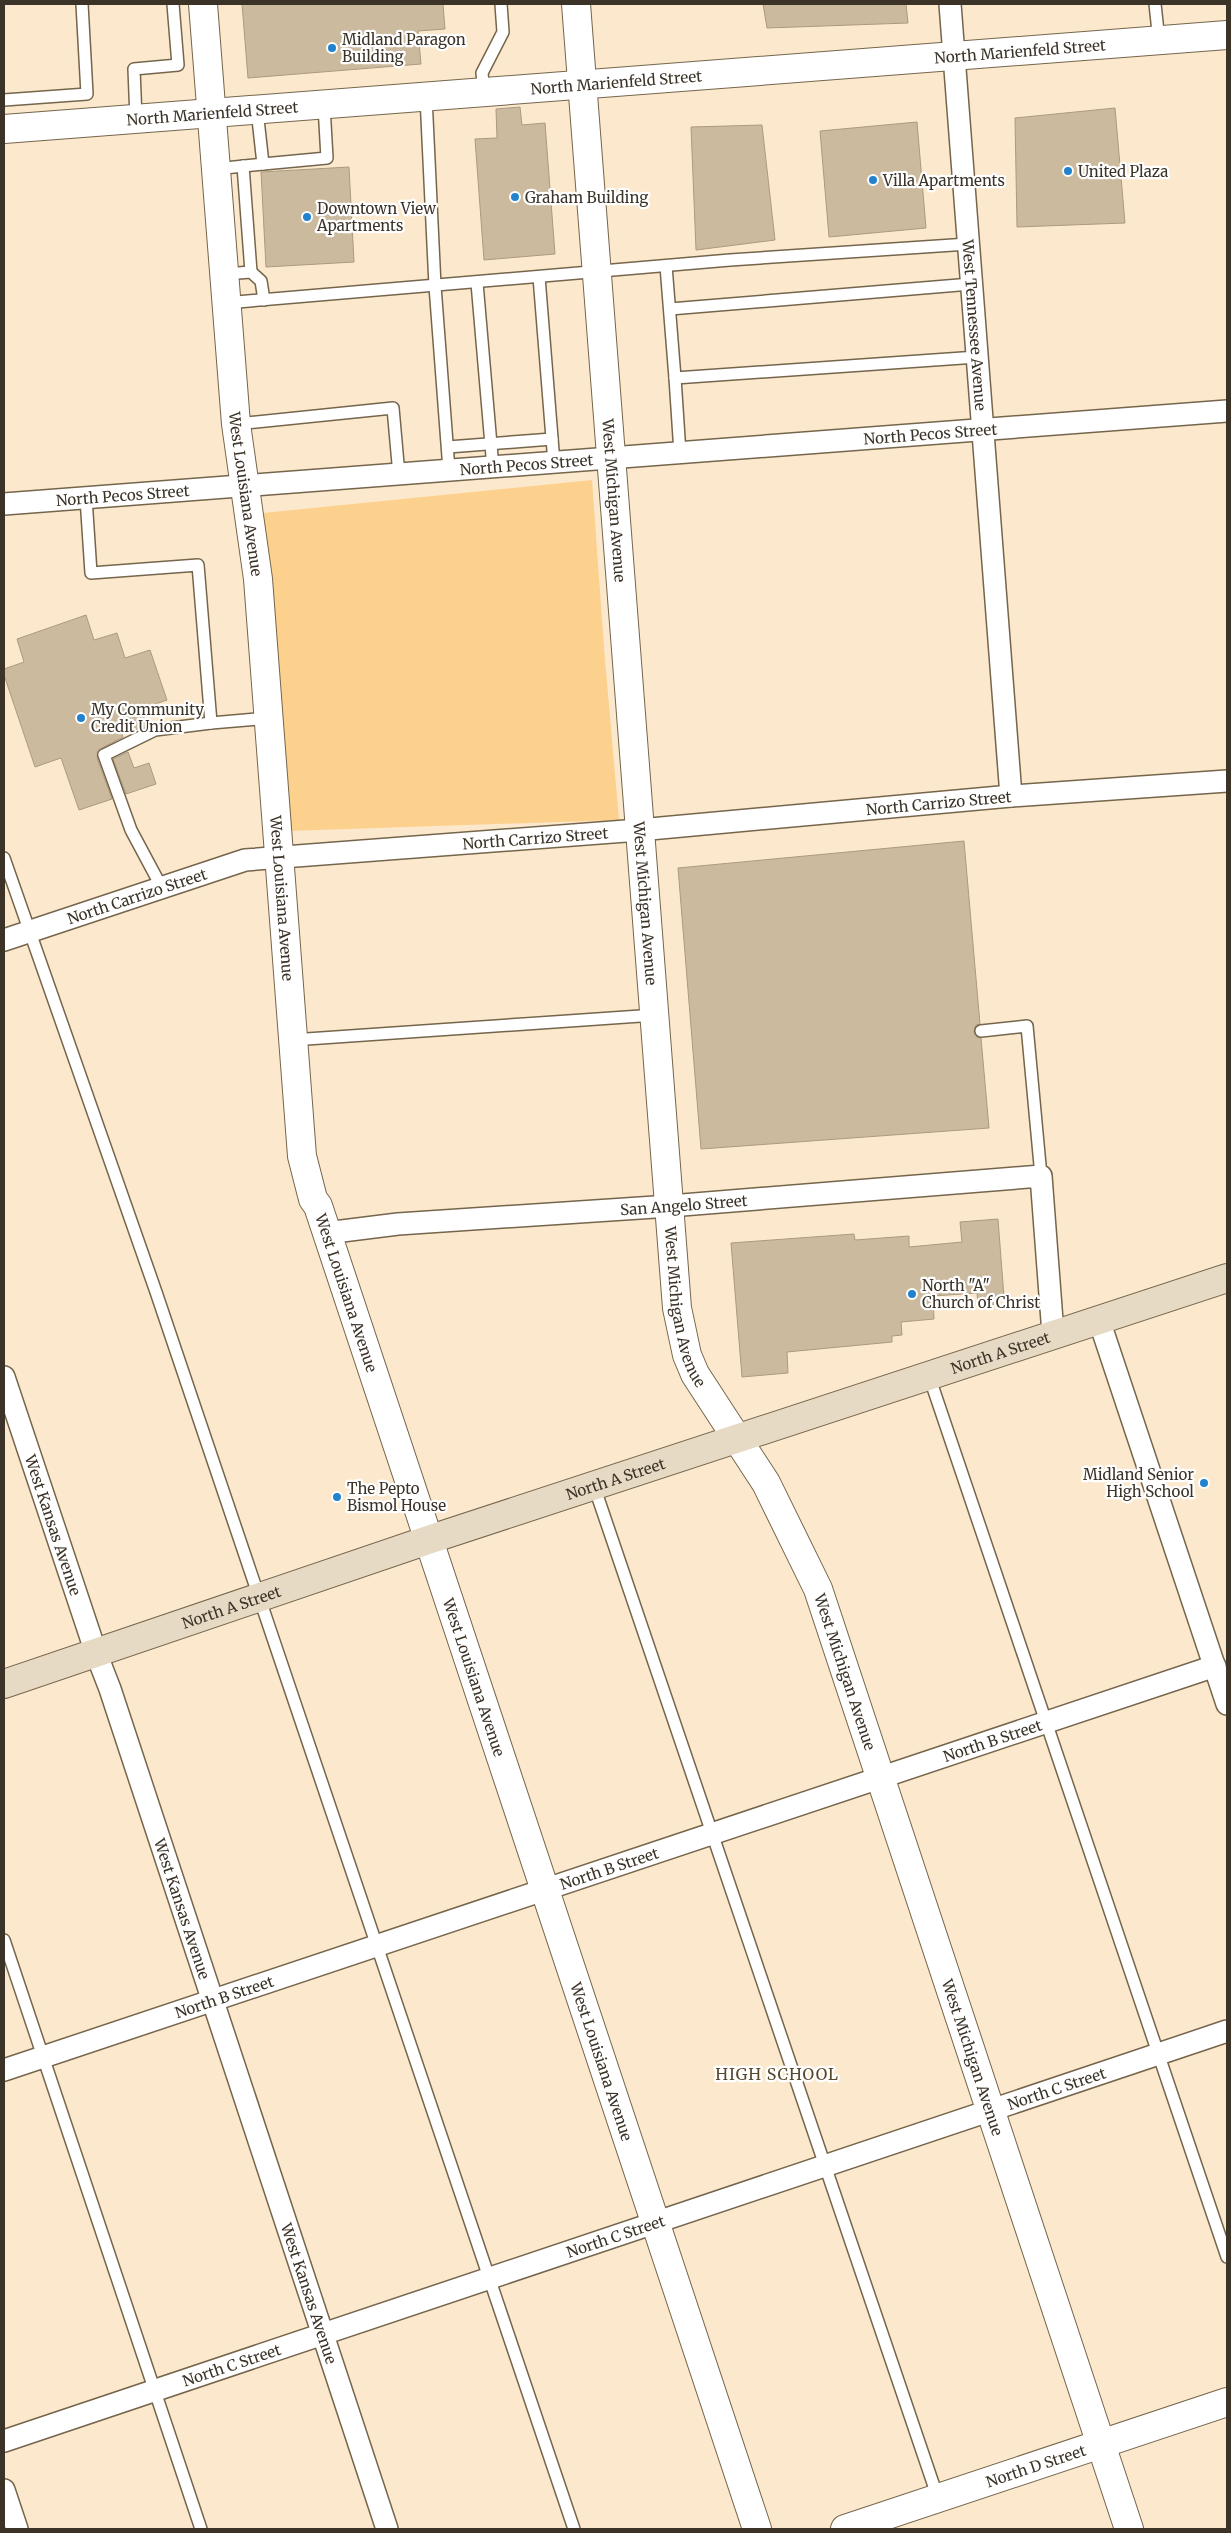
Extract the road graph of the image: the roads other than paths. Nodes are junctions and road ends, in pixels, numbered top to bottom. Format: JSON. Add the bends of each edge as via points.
{"nodes":[{"id":1,"x":82,"y":4,"type":"edge"},
{"id":2,"x":173,"y":4,"type":"edge"},
{"id":3,"x":203,"y":4,"type":"edge"},
{"id":4,"x":501,"y":4,"type":"edge"},
{"id":5,"x":576,"y":4,"type":"edge"},
{"id":6,"x":950,"y":4,"type":"edge"},
{"id":7,"x":1155,"y":4,"type":"edge"},
{"id":8,"x":1227,"y":35,"type":"edge"},
{"id":9,"x":1159,"y":41,"type":"junction"},
{"id":10,"x":954,"y":56,"type":"junction"},
{"id":11,"x":583,"y":85,"type":"junction"},
{"id":12,"x":484,"y":92,"type":"junction"},
{"id":13,"x":426,"y":97,"type":"junction"},
{"id":14,"x":4,"y":100,"type":"edge"},
{"id":15,"x":324,"y":106,"type":"junction"},
{"id":16,"x":257,"y":110,"type":"junction"},
{"id":17,"x":210,"y":114,"type":"junction"},
{"id":18,"x":136,"y":120,"type":"junction"},
{"id":19,"x":4,"y":129,"type":"edge"},
{"id":20,"x":263,"y":164,"type":"junction"},
{"id":21,"x":244,"y":166,"type":"junction"},
{"id":22,"x":215,"y":169,"type":"junction"},
{"id":23,"x":968,"y":244,"type":"junction"},
{"id":24,"x":666,"y":266,"type":"junction"},
{"id":25,"x":251,"y":272,"type":"junction"},
{"id":26,"x":598,"y":273,"type":"junction"},
{"id":27,"x":223,"y":274,"type":"junction"},
{"id":28,"x":539,"y":278,"type":"junction"},
{"id":29,"x":477,"y":282,"type":"junction"},
{"id":30,"x":971,"y":284,"type":"junction"},
{"id":31,"x":435,"y":286,"type":"junction"},
{"id":32,"x":264,"y":300,"type":"junction"},
{"id":33,"x":225,"y":303,"type":"junction"},
{"id":34,"x":670,"y":309,"type":"junction"},
{"id":35,"x":977,"y":357,"type":"junction"},
{"id":36,"x":675,"y":378,"type":"junction"},
{"id":37,"x":1227,"y":411,"type":"edge"},
{"id":38,"x":236,"y":424,"type":"junction"},
{"id":39,"x":983,"y":430,"type":"junction"},
{"id":40,"x":552,"y":439,"type":"junction"},
{"id":41,"x":491,"y":444,"type":"junction"},
{"id":42,"x":448,"y":447,"type":"junction"},
{"id":43,"x":680,"y":453,"type":"junction"},
{"id":44,"x":612,"y":458,"type":"junction"},
{"id":45,"x":554,"y":463,"type":"junction"},
{"id":46,"x":493,"y":468,"type":"junction"},
{"id":47,"x":449,"y":470,"type":"junction"},
{"id":48,"x":399,"y":475,"type":"junction"},
{"id":49,"x":244,"y":487,"type":"junction"},
{"id":50,"x":86,"y":498,"type":"junction"},
{"id":51,"x":4,"y":504,"type":"edge"},
{"id":52,"x":269,"y":718,"type":"junction"},
{"id":53,"x":211,"y":723,"type":"junction"},
{"id":54,"x":1227,"y":781,"type":"edge"},
{"id":55,"x":1011,"y":796,"type":"junction"},
{"id":56,"x":639,"y":830,"type":"junction"},
{"id":57,"x":4,"y":858,"type":"edge"},
{"id":58,"x":280,"y":858,"type":"junction"},
{"id":59,"x":162,"y":888,"type":"junction"},
{"id":60,"x":29,"y":932,"type":"junction"},
{"id":61,"x":4,"y":940,"type":"edge"},
{"id":62,"x":655,"y":1015,"type":"junction"},
{"id":63,"x":981,"y":1030,"type":"dead end"},
{"id":64,"x":292,"y":1040,"type":"junction"},
{"id":65,"x":1041,"y":1176,"type":"junction"},
{"id":66,"x":670,"y":1206,"type":"junction"},
{"id":67,"x":326,"y":1233,"type":"junction"},
{"id":68,"x":1227,"y":1278,"type":"edge"},
{"id":69,"x":1099,"y":1320,"type":"junction"},
{"id":70,"x":1053,"y":1334,"type":"junction"},
{"id":71,"x":929,"y":1375,"type":"junction"},
{"id":72,"x":4,"y":1377,"type":"edge"},
{"id":73,"x":738,"y":1438,"type":"junction"},
{"id":74,"x":594,"y":1486,"type":"junction"},
{"id":75,"x":428,"y":1540,"type":"junction"},
{"id":76,"x":258,"y":1598,"type":"junction"},
{"id":77,"x":96,"y":1653,"type":"junction"},
{"id":78,"x":1214,"y":1666,"type":"junction"},
{"id":79,"x":4,"y":1684,"type":"edge"},
{"id":80,"x":1227,"y":1704,"type":"edge"},
{"id":81,"x":1046,"y":1721,"type":"junction"},
{"id":82,"x":880,"y":1776,"type":"junction"},
{"id":83,"x":712,"y":1833,"type":"junction"},
{"id":84,"x":544,"y":1889,"type":"junction"},
{"id":85,"x":4,"y":1940,"type":"edge"},
{"id":86,"x":375,"y":1946,"type":"junction"},
{"id":87,"x":212,"y":2001,"type":"junction"},
{"id":88,"x":1227,"y":2032,"type":"edge"},
{"id":89,"x":1159,"y":2054,"type":"junction"},
{"id":90,"x":44,"y":2057,"type":"junction"},
{"id":91,"x":4,"y":2070,"type":"edge"},
{"id":92,"x":991,"y":2111,"type":"junction"},
{"id":93,"x":825,"y":2166,"type":"junction"},
{"id":94,"x":655,"y":2224,"type":"junction"},
{"id":95,"x":1227,"y":2258,"type":"edge"},
{"id":96,"x":489,"y":2280,"type":"junction"},
{"id":97,"x":323,"y":2336,"type":"junction"},
{"id":98,"x":154,"y":2391,"type":"junction"},
{"id":99,"x":1227,"y":2402,"type":"edge"},
{"id":100,"x":4,"y":2441,"type":"edge"},
{"id":101,"x":1100,"y":2443,"type":"junction"},
{"id":102,"x":4,"y":2490,"type":"edge"},
{"id":103,"x":938,"y":2498,"type":"junction"},
{"id":104,"x":17,"y":2529,"type":"edge"},
{"id":105,"x":201,"y":2529,"type":"edge"},
{"id":106,"x":387,"y":2529,"type":"edge"},
{"id":107,"x":574,"y":2529,"type":"edge"},
{"id":108,"x":758,"y":2529,"type":"edge"},
{"id":109,"x":845,"y":2529,"type":"edge"},
{"id":110,"x":1129,"y":2529,"type":"edge"}],
"edges":[{"from":1,"to":14,"type":"lane","via":[[87,94]]},
{"from":2,"to":18,"type":"lane","via":[[178,65],[134,70]]},
{"from":3,"to":17,"type":"street","name":"West Louisiana Avenue"},
{"from":4,"to":12,"type":"lane","via":[[503,32],[482,73]]},
{"from":5,"to":11,"type":"street","name":"West Michigan Avenue"},
{"from":6,"to":10,"type":"street","name":"West Tennessee Avenue"},
{"from":7,"to":9,"type":"lane"},
{"from":8,"to":9,"type":"street","name":"North Marienfeld Street"},
{"from":9,"to":10,"type":"street","name":"North Marienfeld Street"},
{"from":10,"to":11,"type":"street","name":"North Marienfeld Street"},
{"from":10,"to":23,"type":"street","name":"West Tennessee Avenue"},
{"from":11,"to":12,"type":"street","name":"North Marienfeld Street"},
{"from":11,"to":26,"type":"street","name":"West Michigan Avenue"},
{"from":12,"to":13,"type":"street","name":"North Marienfeld Street"},
{"from":13,"to":15,"type":"street","name":"North Marienfeld Street"},
{"from":13,"to":31,"type":"lane"},
{"from":15,"to":16,"type":"street","name":"North Marienfeld Street"},
{"from":15,"to":20,"type":"lane","via":[[327,158]]},
{"from":16,"to":17,"type":"street","name":"North Marienfeld Street"},
{"from":16,"to":20,"type":"lane"},
{"from":17,"to":18,"type":"street","name":"North Marienfeld Street"},
{"from":17,"to":22,"type":"street","name":"West Louisiana Avenue"},
{"from":18,"to":19,"type":"street","name":"North Marienfeld Street"},
{"from":20,"to":21,"type":"lane"},
{"from":21,"to":22,"type":"lane"},
{"from":21,"to":25,"type":"lane"},
{"from":22,"to":27,"type":"street","name":"West Louisiana Avenue"},
{"from":23,"to":24,"type":"lane"},
{"from":23,"to":30,"type":"street","name":"West Tennessee Avenue"},
{"from":24,"to":26,"type":"lane"},
{"from":24,"to":34,"type":"lane"},
{"from":25,"to":27,"type":"lane"},
{"from":25,"to":32,"type":"lane","via":[[261,281]]},
{"from":26,"to":28,"type":"lane"},
{"from":26,"to":44,"type":"street","name":"West Michigan Avenue"},
{"from":27,"to":33,"type":"street","name":"West Louisiana Avenue"},
{"from":28,"to":29,"type":"lane"},
{"from":28,"to":40,"type":"lane"},
{"from":29,"to":31,"type":"lane"},
{"from":29,"to":41,"type":"lane"},
{"from":30,"to":34,"type":"lane"},
{"from":30,"to":35,"type":"street","name":"West Tennessee Avenue"},
{"from":31,"to":32,"type":"lane"},
{"from":31,"to":42,"type":"lane"},
{"from":32,"to":33,"type":"lane"},
{"from":33,"to":38,"type":"street","name":"West Louisiana Avenue"},
{"from":34,"to":36,"type":"lane"},
{"from":35,"to":36,"type":"lane"},
{"from":35,"to":39,"type":"street","name":"West Tennessee Avenue"},
{"from":36,"to":43,"type":"lane"},
{"from":37,"to":39,"type":"street","name":"North Pecos Street"},
{"from":38,"to":48,"type":"lane","via":[[393,408]]},
{"from":38,"to":49,"type":"street","name":"West Louisiana Avenue"},
{"from":39,"to":43,"type":"street","name":"North Pecos Street"},
{"from":39,"to":55,"type":"street","name":"West Tennessee Avenue"},
{"from":40,"to":41,"type":"lane"},
{"from":40,"to":45,"type":"lane"},
{"from":41,"to":42,"type":"lane"},
{"from":41,"to":46,"type":"lane"},
{"from":42,"to":47,"type":"lane"},
{"from":43,"to":44,"type":"street","name":"North Pecos Street"},
{"from":44,"to":45,"type":"street","name":"North Pecos Street"},
{"from":44,"to":56,"type":"street","name":"West Michigan Avenue"},
{"from":45,"to":46,"type":"street","name":"North Pecos Street"},
{"from":46,"to":47,"type":"street","name":"North Pecos Street"},
{"from":47,"to":48,"type":"street","name":"North Pecos Street"},
{"from":48,"to":49,"type":"street","name":"North Pecos Street"},
{"from":49,"to":50,"type":"street","name":"North Pecos Street"},
{"from":49,"to":52,"type":"street","name":"West Louisiana Avenue","via":[[258,579]]},
{"from":50,"to":51,"type":"street","name":"North Pecos Street"},
{"from":50,"to":53,"type":"lane","via":[[91,573],[198,565]]},
{"from":52,"to":53,"type":"lane"},
{"from":52,"to":58,"type":"street","name":"West Louisiana Avenue"},
{"from":53,"to":59,"type":"lane","via":[[155,730],[104,755],[131,830]]},
{"from":54,"to":55,"type":"street","name":"North Carrizo Street"},
{"from":55,"to":56,"type":"street","name":"North Carrizo Street"},
{"from":56,"to":58,"type":"street","name":"North Carrizo Street"},
{"from":56,"to":62,"type":"street","name":"West Michigan Avenue"},
{"from":57,"to":60,"type":"lane"},
{"from":58,"to":59,"type":"street","name":"North Carrizo Street","via":[[245,860]]},
{"from":58,"to":64,"type":"street","name":"West Louisiana Avenue"},
{"from":59,"to":60,"type":"street","name":"North Carrizo Street"},
{"from":60,"to":61,"type":"street","name":"North Carrizo Street"},
{"from":60,"to":76,"type":"lane","via":[[130,1217]]},
{"from":62,"to":64,"type":"lane"},
{"from":62,"to":66,"type":"street","name":"West Michigan Avenue"},
{"from":63,"to":65,"type":"lane","via":[[1027,1026]]},
{"from":64,"to":67,"type":"street","name":"West Louisiana Avenue","via":[[302,1156]]},
{"from":65,"to":66,"type":"street","name":"San Angelo Street"},
{"from":65,"to":70,"type":"street"},
{"from":66,"to":67,"type":"street","name":"San Angelo Street","via":[[398,1224]]},
{"from":66,"to":73,"type":"street","name":"West Michigan Avenue","via":[[677,1308],[687,1355],[695,1374]]},
{"from":67,"to":75,"type":"street","name":"West Louisiana Avenue"},
{"from":68,"to":69,"type":"main road","name":"North A Street"},
{"from":69,"to":70,"type":"main road","name":"North A Street"},
{"from":69,"to":78,"type":"street"},
{"from":70,"to":71,"type":"main road","name":"North A Street"},
{"from":71,"to":73,"type":"main road","name":"North A Street"},
{"from":71,"to":81,"type":"lane"},
{"from":72,"to":77,"type":"street","name":"West Kansas Avenue"},
{"from":73,"to":74,"type":"main road","name":"North A Street"},
{"from":73,"to":82,"type":"street","name":"West Michigan Avenue","via":[[766,1483],[818,1589]]},
{"from":74,"to":75,"type":"main road","name":"North A Street"},
{"from":74,"to":83,"type":"lane"},
{"from":75,"to":76,"type":"main road","name":"North A Street"},
{"from":75,"to":84,"type":"street","name":"West Louisiana Avenue"},
{"from":76,"to":77,"type":"main road","name":"North A Street"},
{"from":76,"to":86,"type":"lane"},
{"from":77,"to":79,"type":"main road","name":"North A Street"},
{"from":77,"to":87,"type":"street","name":"West Kansas Avenue"},
{"from":78,"to":80,"type":"street"},
{"from":78,"to":81,"type":"street","name":"North B Street"},
{"from":81,"to":82,"type":"street","name":"North B Street"},
{"from":81,"to":89,"type":"lane"},
{"from":82,"to":83,"type":"street","name":"North B Street"},
{"from":82,"to":92,"type":"street","name":"West Michigan Avenue"},
{"from":83,"to":84,"type":"street","name":"North B Street"},
{"from":83,"to":93,"type":"lane"},
{"from":84,"to":86,"type":"street","name":"North B Street"},
{"from":84,"to":94,"type":"street","name":"West Louisiana Avenue"},
{"from":85,"to":90,"type":"lane"},
{"from":86,"to":87,"type":"street","name":"North B Street"},
{"from":86,"to":96,"type":"lane"},
{"from":87,"to":90,"type":"street","name":"North B Street"},
{"from":87,"to":97,"type":"street","name":"West Kansas Avenue"},
{"from":88,"to":89,"type":"street","name":"North C Street"},
{"from":89,"to":92,"type":"street","name":"North C Street"},
{"from":89,"to":95,"type":"lane"},
{"from":90,"to":91,"type":"street","name":"North B Street"},
{"from":90,"to":98,"type":"lane"},
{"from":92,"to":93,"type":"street","name":"North C Street"},
{"from":92,"to":101,"type":"street","name":"West Michigan Avenue"},
{"from":93,"to":94,"type":"street","name":"North C Street"},
{"from":93,"to":103,"type":"lane"},
{"from":94,"to":96,"type":"street","name":"North C Street"},
{"from":94,"to":108,"type":"street","name":"West Louisiana Avenue"},
{"from":96,"to":97,"type":"street","name":"North C Street"},
{"from":96,"to":107,"type":"lane"},
{"from":97,"to":98,"type":"street","name":"North C Street"},
{"from":97,"to":106,"type":"street","name":"West Kansas Avenue"},
{"from":98,"to":100,"type":"street","name":"North C Street"},
{"from":98,"to":105,"type":"lane"},
{"from":99,"to":101,"type":"street","name":"North D Street"},
{"from":101,"to":103,"type":"street","name":"North D Street"},
{"from":101,"to":110,"type":"street","name":"West Michigan Avenue"},
{"from":102,"to":104,"type":"street"},
{"from":103,"to":109,"type":"street","name":"North D Street"}]}
